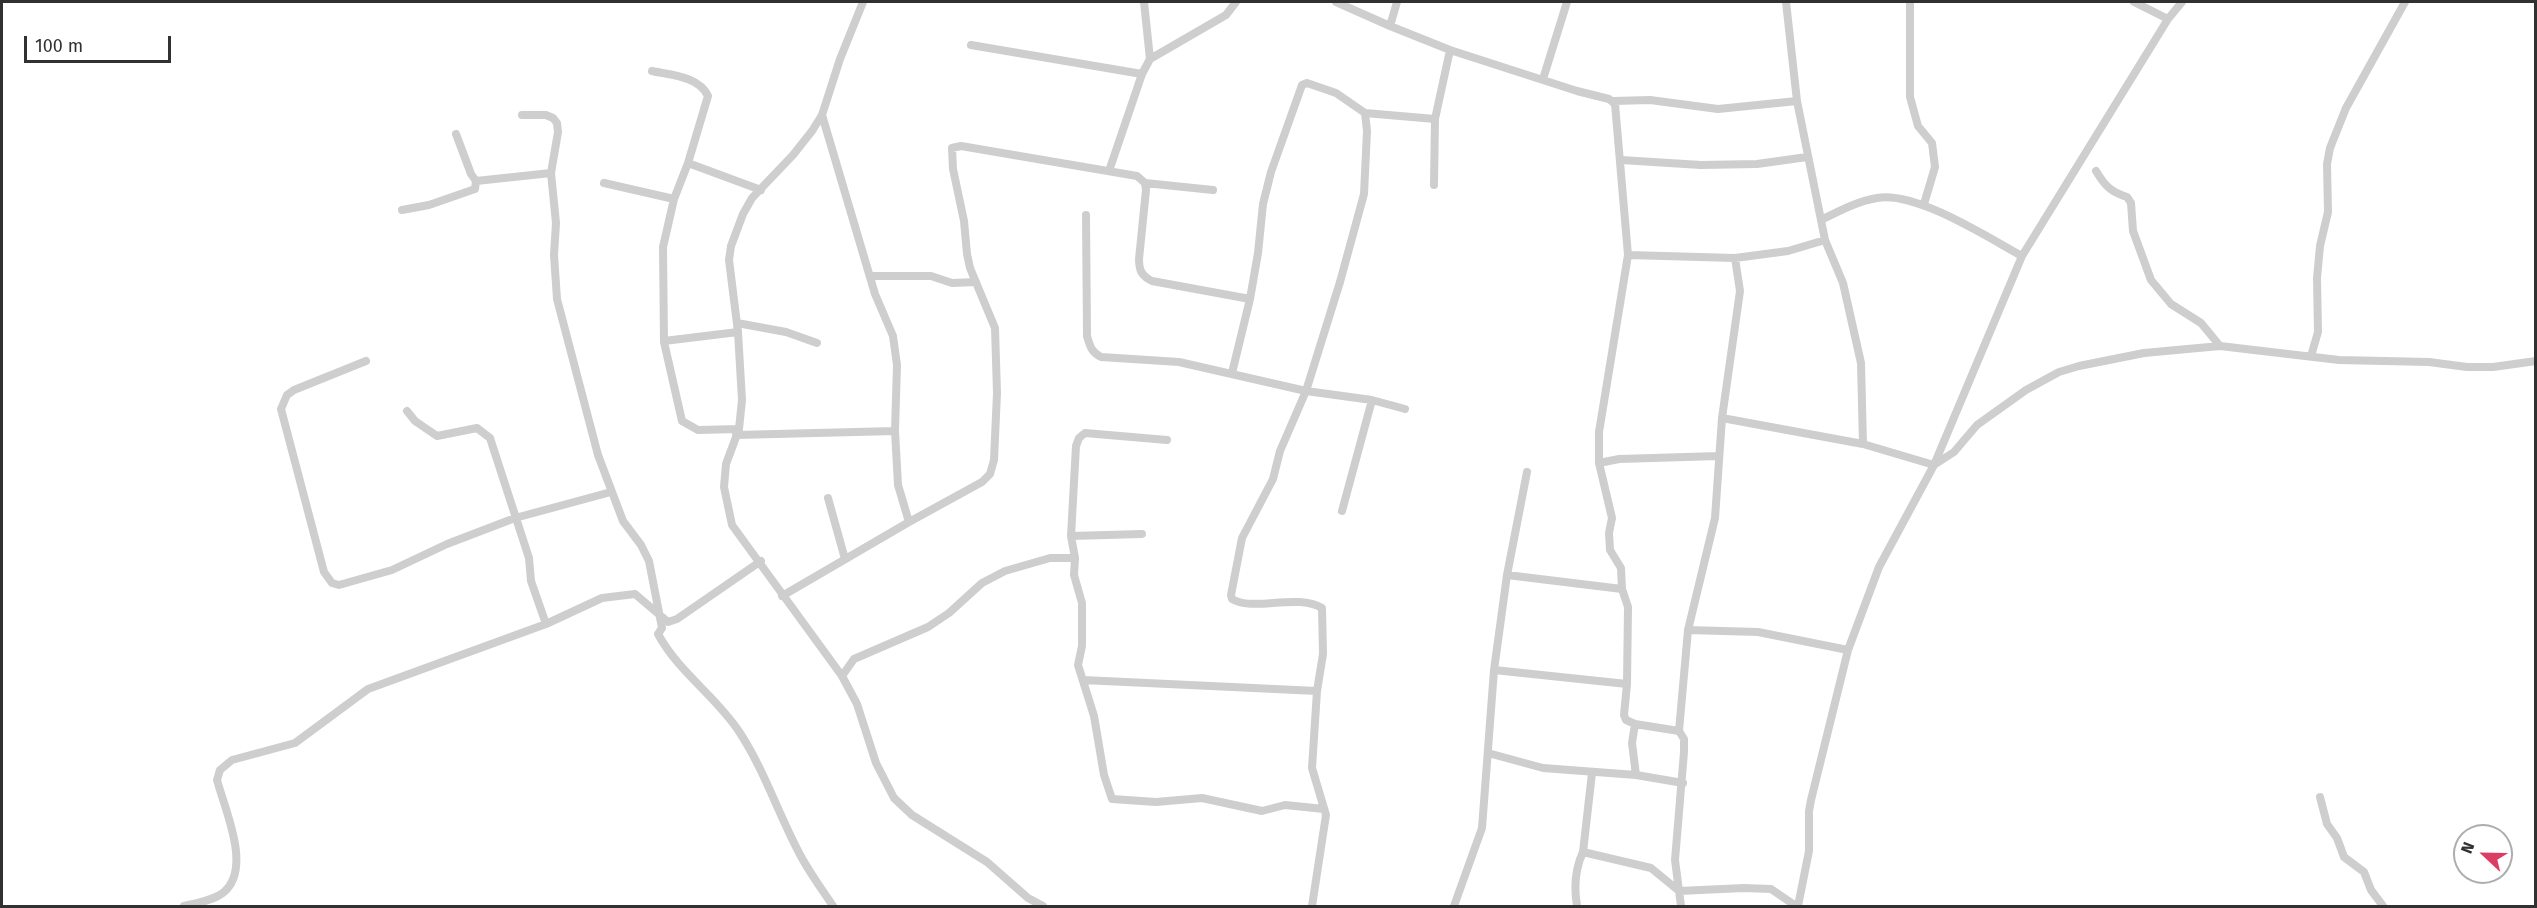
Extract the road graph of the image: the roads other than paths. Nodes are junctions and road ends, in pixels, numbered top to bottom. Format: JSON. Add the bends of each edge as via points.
{"nodes":[{"id":1,"x":863,"y":2,"type":"edge"},
{"id":2,"x":1144,"y":2,"type":"edge"},
{"id":3,"x":1236,"y":2,"type":"edge"},
{"id":4,"x":1336,"y":2,"type":"edge"},
{"id":5,"x":1397,"y":2,"type":"edge"},
{"id":6,"x":1567,"y":2,"type":"edge"},
{"id":7,"x":1786,"y":2,"type":"edge"},
{"id":8,"x":1910,"y":2,"type":"edge"},
{"id":9,"x":2134,"y":2,"type":"edge"},
{"id":10,"x":2182,"y":2,"type":"edge"},
{"id":11,"x":2405,"y":2,"type":"edge"},
{"id":12,"x":2168,"y":19,"type":"junction"},
{"id":13,"x":1390,"y":27,"type":"junction"},
{"id":14,"x":970,"y":45,"type":"dead end"},
{"id":15,"x":1450,"y":50,"type":"junction"},
{"id":16,"x":1150,"y":59,"type":"junction"},
{"id":17,"x":651,"y":70,"type":"dead end"},
{"id":18,"x":1142,"y":74,"type":"junction"},
{"id":19,"x":1543,"y":79,"type":"junction"},
{"id":20,"x":1613,"y":101,"type":"junction"},
{"id":21,"x":1797,"y":101,"type":"junction"},
{"id":22,"x":1365,"y":113,"type":"junction"},
{"id":23,"x":822,"y":114,"type":"junction"},
{"id":24,"x":522,"y":115,"type":"dead end"},
{"id":25,"x":1435,"y":118,"type":"junction"},
{"id":26,"x":456,"y":134,"type":"dead end"},
{"id":27,"x":1807,"y":157,"type":"junction"},
{"id":28,"x":1621,"y":160,"type":"junction"},
{"id":29,"x":688,"y":162,"type":"junction"},
{"id":30,"x":1110,"y":171,"type":"junction"},
{"id":31,"x":2097,"y":171,"type":"dead end"},
{"id":32,"x":551,"y":173,"type":"junction"},
{"id":33,"x":476,"y":181,"type":"junction"},
{"id":34,"x":604,"y":183,"type":"dead end"},
{"id":35,"x":1145,"y":183,"type":"junction"},
{"id":36,"x":1434,"y":185,"type":"dead end"},
{"id":37,"x":761,"y":190,"type":"junction"},
{"id":38,"x":1213,"y":190,"type":"dead end"},
{"id":39,"x":674,"y":199,"type":"junction"},
{"id":40,"x":1924,"y":204,"type":"junction"},
{"id":41,"x":402,"y":210,"type":"dead end"},
{"id":42,"x":1086,"y":215,"type":"dead end"},
{"id":43,"x":1821,"y":220,"type":"junction"},
{"id":44,"x":1825,"y":240,"type":"junction"},
{"id":45,"x":1628,"y":255,"type":"junction"},
{"id":46,"x":2022,"y":256,"type":"junction"},
{"id":47,"x":1735,"y":258,"type":"junction"},
{"id":48,"x":870,"y":276,"type":"junction"},
{"id":49,"x":976,"y":282,"type":"junction"},
{"id":50,"x":1250,"y":299,"type":"junction"},
{"id":51,"x":738,"y":328,"type":"junction"},
{"id":52,"x":664,"y":341,"type":"junction"},
{"id":53,"x":817,"y":343,"type":"dead end"},
{"id":54,"x":2220,"y":346,"type":"junction"},
{"id":55,"x":2311,"y":356,"type":"junction"},
{"id":56,"x":366,"y":361,"type":"dead end"},
{"id":57,"x":2535,"y":361,"type":"edge"},
{"id":58,"x":1232,"y":373,"type":"junction"},
{"id":59,"x":1306,"y":391,"type":"junction"},
{"id":60,"x":1372,"y":400,"type":"junction"},
{"id":61,"x":1405,"y":409,"type":"dead end"},
{"id":62,"x":407,"y":411,"type":"dead end"},
{"id":63,"x":1722,"y":417,"type":"junction"},
{"id":64,"x":895,"y":431,"type":"junction"},
{"id":65,"x":738,"y":432,"type":"junction"},
{"id":66,"x":1167,"y":440,"type":"dead end"},
{"id":67,"x":1863,"y":444,"type":"junction"},
{"id":68,"x":1719,"y":456,"type":"junction"},
{"id":69,"x":1599,"y":463,"type":"junction"},
{"id":70,"x":1934,"y":465,"type":"junction"},
{"id":71,"x":1527,"y":472,"type":"dead end"},
{"id":72,"x":611,"y":492,"type":"junction"},
{"id":73,"x":828,"y":498,"type":"dead end"},
{"id":74,"x":1342,"y":511,"type":"dead end"},
{"id":75,"x":515,"y":519,"type":"junction"},
{"id":76,"x":909,"y":522,"type":"junction"},
{"id":77,"x":1142,"y":534,"type":"dead end"},
{"id":78,"x":1071,"y":536,"type":"junction"},
{"id":79,"x":1075,"y":558,"type":"junction"},
{"id":80,"x":845,"y":559,"type":"junction"},
{"id":81,"x":761,"y":561,"type":"junction"},
{"id":82,"x":1507,"y":575,"type":"junction"},
{"id":83,"x":1622,"y":588,"type":"junction"},
{"id":84,"x":782,"y":596,"type":"junction"},
{"id":85,"x":657,"y":612,"type":"junction"},
{"id":86,"x":546,"y":624,"type":"junction"},
{"id":87,"x":665,"y":625,"type":"junction"},
{"id":88,"x":1688,"y":630,"type":"junction"},
{"id":89,"x":1848,"y":650,"type":"junction"},
{"id":90,"x":1494,"y":670,"type":"junction"},
{"id":91,"x":842,"y":676,"type":"junction"},
{"id":92,"x":1083,"y":680,"type":"junction"},
{"id":93,"x":1627,"y":684,"type":"junction"},
{"id":94,"x":1317,"y":691,"type":"junction"},
{"id":95,"x":1635,"y":724,"type":"junction"},
{"id":96,"x":1679,"y":731,"type":"junction"},
{"id":97,"x":1488,"y":753,"type":"junction"},
{"id":98,"x":1592,"y":773,"type":"junction"},
{"id":99,"x":1636,"y":776,"type":"junction"},
{"id":100,"x":1683,"y":783,"type":"junction"},
{"id":101,"x":2320,"y":797,"type":"dead end"},
{"id":102,"x":1324,"y":809,"type":"junction"},
{"id":103,"x":1583,"y":852,"type":"junction"},
{"id":104,"x":1678,"y":891,"type":"junction"},
{"id":105,"x":184,"y":906,"type":"edge"},
{"id":106,"x":833,"y":906,"type":"edge"},
{"id":107,"x":1043,"y":906,"type":"edge"},
{"id":108,"x":1312,"y":906,"type":"edge"},
{"id":109,"x":1454,"y":906,"type":"edge"},
{"id":110,"x":1577,"y":906,"type":"edge"},
{"id":111,"x":1682,"y":906,"type":"edge"},
{"id":112,"x":1797,"y":906,"type":"edge"},
{"id":113,"x":2383,"y":906,"type":"edge"}],
"edges":[{"from":1,"to":23,"type":"street"},
{"from":2,"to":16,"type":"street"},
{"from":3,"to":16,"type":"street","via":[[1226,15]]},
{"from":4,"to":13,"type":"street"},
{"from":5,"to":13,"type":"street"},
{"from":6,"to":19,"type":"street"},
{"from":7,"to":21,"type":"street"},
{"from":8,"to":40,"type":"street","via":[[1910,97],[1918,126],[1932,143],[1935,166]]},
{"from":9,"to":12,"type":"street"},
{"from":10,"to":12,"type":"street"},
{"from":11,"to":55,"type":"street","via":[[2346,108],[2330,148],[2328,212],[2317,278],[2318,332]]},
{"from":12,"to":46,"type":"street"},
{"from":13,"to":15,"type":"street"},
{"from":14,"to":18,"type":"street"},
{"from":15,"to":19,"type":"street"},
{"from":15,"to":25,"type":"street"},
{"from":16,"to":18,"type":"street"},
{"from":17,"to":29,"type":"street","via":[[700,84],[708,96]]},
{"from":18,"to":30,"type":"street"},
{"from":19,"to":20,"type":"street"},
{"from":20,"to":21,"type":"street","via":[[1650,100],[1718,109]]},
{"from":20,"to":28,"type":"street"},
{"from":21,"to":27,"type":"street"},
{"from":22,"to":25,"type":"street"},
{"from":22,"to":50,"type":"street","via":[[1336,93],[1307,83],[1302,85],[1263,204]]},
{"from":22,"to":59,"type":"street","via":[[1364,194]]},
{"from":23,"to":37,"type":"street"},
{"from":23,"to":48,"type":"street"},
{"from":24,"to":32,"type":"street","via":[[546,115],[557,123]]},
{"from":25,"to":36,"type":"street"},
{"from":26,"to":33,"type":"street"},
{"from":27,"to":28,"type":"street","via":[[1756,164],[1701,165]]},
{"from":27,"to":43,"type":"street"},
{"from":28,"to":45,"type":"street"},
{"from":29,"to":37,"type":"street"},
{"from":29,"to":39,"type":"street"},
{"from":30,"to":35,"type":"street","via":[[1137,176]]},
{"from":30,"to":49,"type":"street","via":[[961,146],[952,148],[964,241]]},
{"from":31,"to":54,"type":"street","via":[[2103,184],[2112,192],[2127,196],[2131,203],[2133,231],[2151,280],[2170,304],[2201,323]]},
{"from":32,"to":33,"type":"street"},
{"from":32,"to":72,"type":"street","via":[[557,299],[597,455]]},
{"from":33,"to":41,"type":"street","via":[[475,189]]},
{"from":34,"to":39,"type":"street"},
{"from":35,"to":38,"type":"street"},
{"from":35,"to":50,"type":"street","via":[[1139,259],[1144,277]]},
{"from":37,"to":51,"type":"street","via":[[743,214],[731,246],[729,260]]},
{"from":39,"to":52,"type":"street","via":[[663,247]]},
{"from":40,"to":43,"type":"street","via":[[1880,197]]},
{"from":40,"to":46,"type":"street"},
{"from":42,"to":58,"type":"street","via":[[1090,349],[1101,357],[1179,362]]},
{"from":43,"to":44,"type":"street"},
{"from":44,"to":47,"type":"street","via":[[1788,251]]},
{"from":44,"to":67,"type":"street","via":[[1843,283],[1861,363]]},
{"from":45,"to":47,"type":"street"},
{"from":45,"to":69,"type":"street","via":[[1599,432]]},
{"from":46,"to":70,"type":"street"},
{"from":47,"to":63,"type":"street","via":[[1740,291]]},
{"from":48,"to":49,"type":"street","via":[[930,276],[952,283]]},
{"from":48,"to":64,"type":"street","via":[[893,336],[897,365]]},
{"from":49,"to":76,"type":"street","via":[[995,328],[994,460],[990,474],[982,482]]},
{"from":50,"to":58,"type":"street"},
{"from":51,"to":52,"type":"street"},
{"from":51,"to":53,"type":"street","via":[[786,332]]},
{"from":51,"to":65,"type":"street","via":[[742,400]]},
{"from":52,"to":65,"type":"street","via":[[682,421],[698,430]]},
{"from":54,"to":55,"type":"street"},
{"from":54,"to":70,"type":"street","via":[[2144,353],[2059,372],[1977,425],[1954,452]]},
{"from":55,"to":57,"type":"street","via":[[2467,367]]},
{"from":56,"to":75,"type":"street","via":[[294,390],[281,409],[328,579],[339,585],[392,570]]},
{"from":58,"to":59,"type":"street"},
{"from":59,"to":60,"type":"street"},
{"from":59,"to":94,"type":"street","via":[[1273,479],[1242,538],[1231,595],[1242,603],[1288,602],[1322,608],[1323,654]]},
{"from":60,"to":61,"type":"street"},
{"from":60,"to":74,"type":"street"},
{"from":62,"to":75,"type":"street","via":[[437,436],[477,428],[490,438]]},
{"from":63,"to":67,"type":"street"},
{"from":63,"to":68,"type":"street"},
{"from":64,"to":65,"type":"street"},
{"from":64,"to":76,"type":"street","via":[[898,485]]},
{"from":65,"to":81,"type":"street","via":[[726,464],[727,505],[732,525]]},
{"from":66,"to":78,"type":"street","via":[[1085,433],[1079,438]]},
{"from":67,"to":70,"type":"street"},
{"from":68,"to":69,"type":"street"},
{"from":68,"to":88,"type":"street","via":[[1715,518]]},
{"from":69,"to":83,"type":"street","via":[[1612,518],[1610,550],[1621,568]]},
{"from":70,"to":89,"type":"street","via":[[1879,567]]},
{"from":71,"to":82,"type":"street"},
{"from":72,"to":75,"type":"street"},
{"from":72,"to":85,"type":"street","via":[[623,521],[649,561]]},
{"from":73,"to":80,"type":"street"},
{"from":75,"to":86,"type":"street"},
{"from":76,"to":80,"type":"street"},
{"from":77,"to":78,"type":"street"},
{"from":78,"to":79,"type":"street"},
{"from":79,"to":91,"type":"street","via":[[1050,558],[1005,571],[982,583],[928,627],[854,659]]},
{"from":79,"to":92,"type":"street","via":[[1074,575],[1082,603],[1078,665]]},
{"from":80,"to":84,"type":"street"},
{"from":81,"to":84,"type":"street"},
{"from":81,"to":87,"type":"street"},
{"from":82,"to":83,"type":"street"},
{"from":82,"to":90,"type":"street"},
{"from":83,"to":93,"type":"street","via":[[1628,607]]},
{"from":84,"to":91,"type":"street"},
{"from":85,"to":86,"type":"street","via":[[635,594],[622,594],[602,598]]},
{"from":85,"to":87,"type":"street"},
{"from":86,"to":105,"type":"street","via":[[368,689],[295,743],[238,757],[226,764],[217,780],[235,844],[235,879],[224,893]]},
{"from":87,"to":106,"type":"street","via":[[658,634],[740,733],[803,860]]},
{"from":88,"to":89,"type":"street","via":[[1758,632]]},
{"from":88,"to":96,"type":"street"},
{"from":89,"to":112,"type":"street","via":[[1809,811],[1809,851]]},
{"from":90,"to":93,"type":"street"},
{"from":90,"to":97,"type":"street"},
{"from":91,"to":107,"type":"street","via":[[894,798],[912,815],[987,862]]},
{"from":92,"to":94,"type":"street"},
{"from":92,"to":102,"type":"street","via":[[1097,728],[1106,785],[1113,799],[1202,798],[1262,811],[1285,805]]},
{"from":93,"to":95,"type":"street","via":[[1624,715]]},
{"from":94,"to":102,"type":"street","via":[[1312,768]]},
{"from":95,"to":96,"type":"street"},
{"from":95,"to":99,"type":"street","via":[[1632,743]]},
{"from":96,"to":100,"type":"street","via":[[1684,739]]},
{"from":97,"to":98,"type":"street","via":[[1543,768]]},
{"from":97,"to":109,"type":"street","via":[[1482,828]]},
{"from":98,"to":99,"type":"street"},
{"from":98,"to":103,"type":"street"},
{"from":99,"to":100,"type":"street"},
{"from":100,"to":104,"type":"street","via":[[1675,860]]},
{"from":101,"to":113,"type":"street","via":[[2327,824],[2344,857],[2364,872]]},
{"from":102,"to":108,"type":"street","via":[[1325,827]]},
{"from":103,"to":104,"type":"street","via":[[1652,868]]},
{"from":103,"to":110,"type":"street","via":[[1575,892]]},
{"from":104,"to":111,"type":"street"},
{"from":104,"to":112,"type":"street","via":[[1771,889]]}]}
